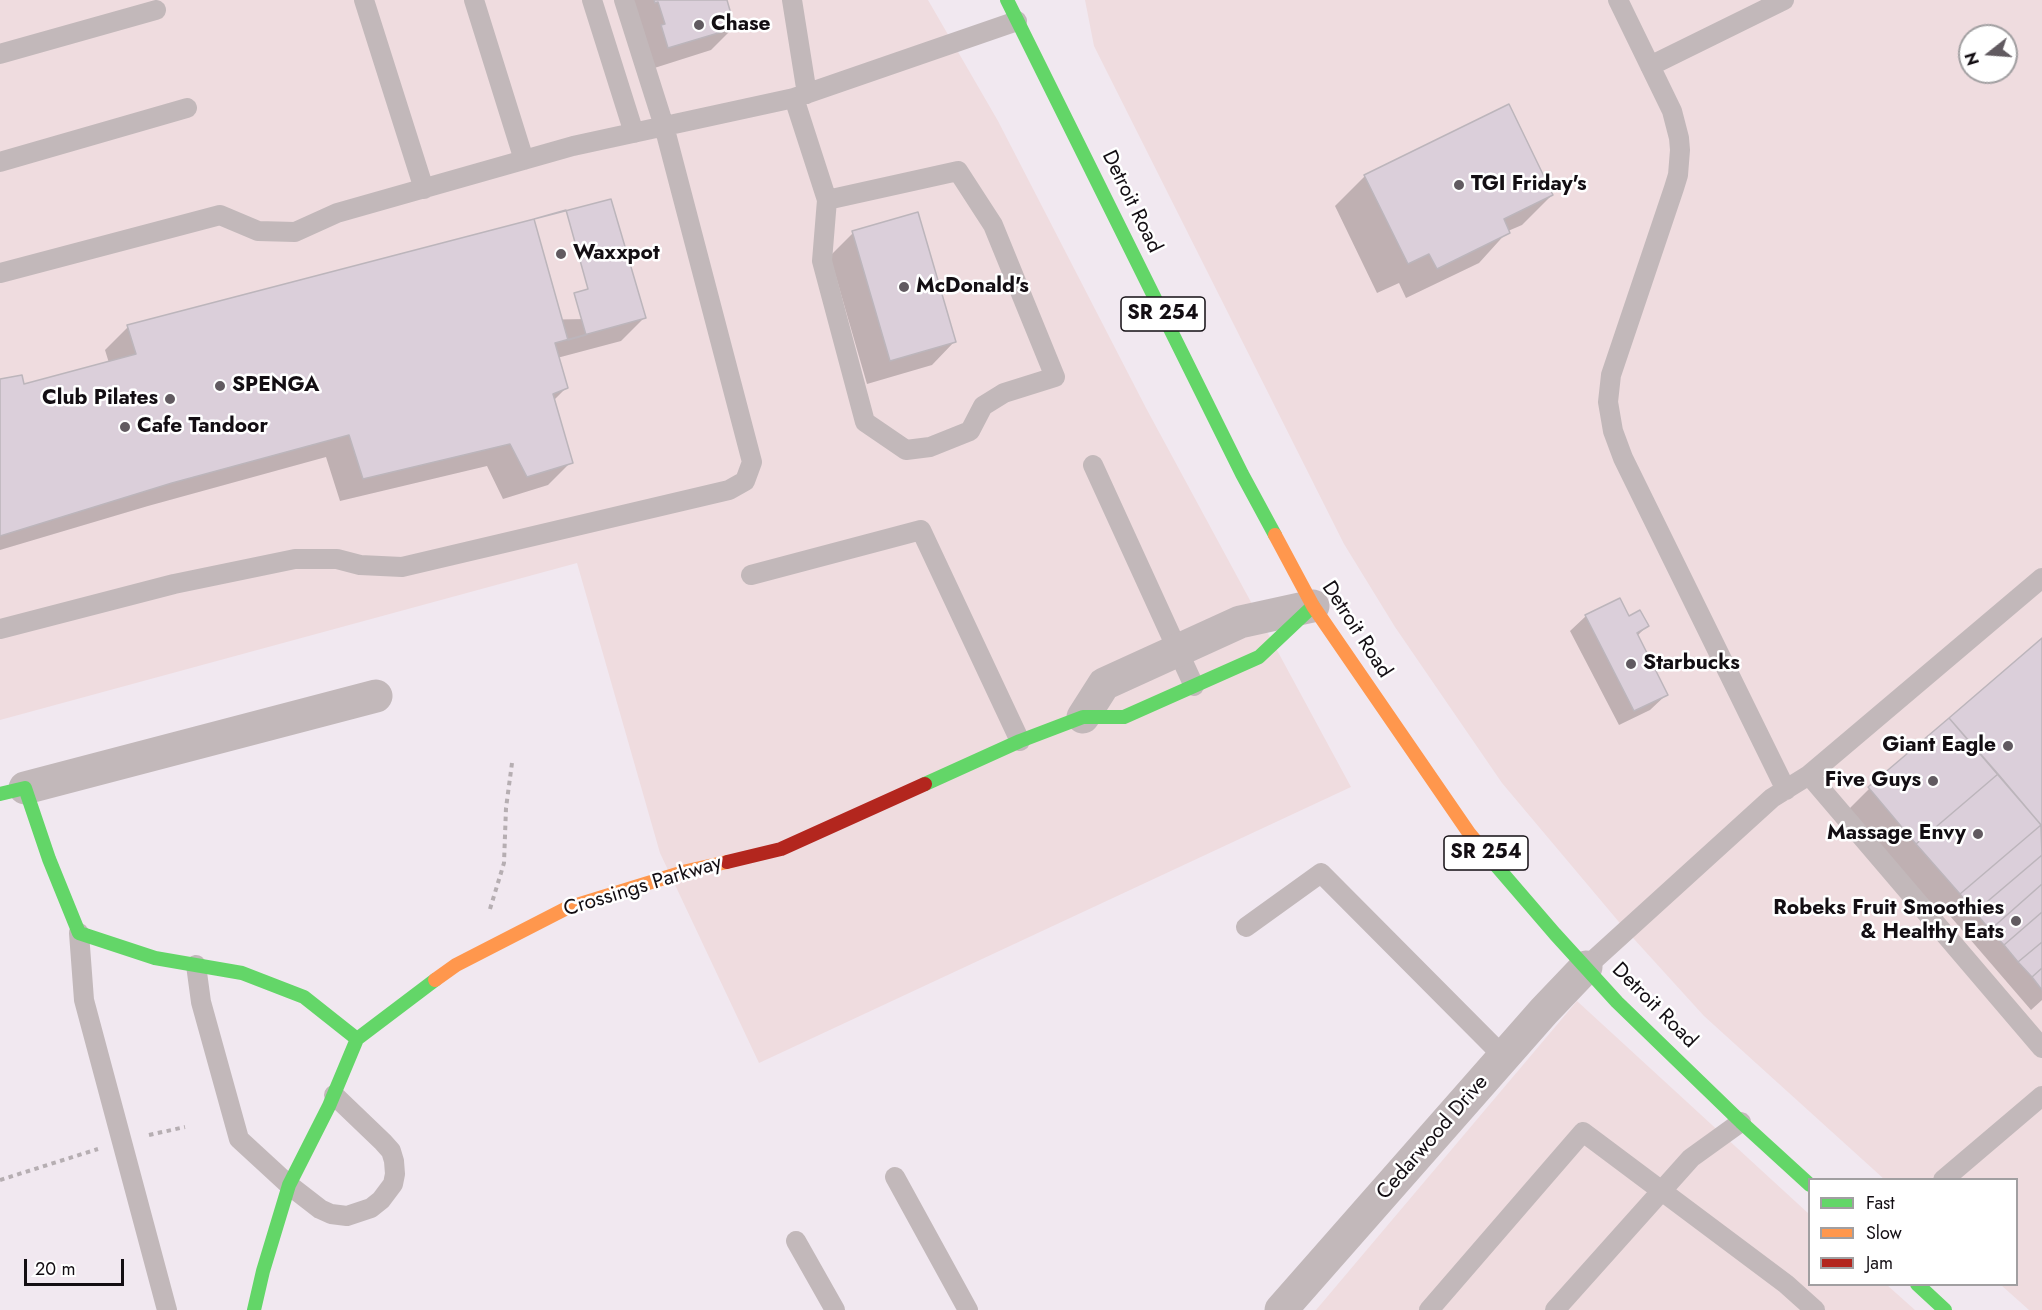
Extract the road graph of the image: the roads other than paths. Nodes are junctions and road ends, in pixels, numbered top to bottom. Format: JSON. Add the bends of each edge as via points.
{"nodes":[{"id":1,"x":364,"y":0,"type":"edge"},
{"id":2,"x":474,"y":0,"type":"edge"},
{"id":3,"x":592,"y":0,"type":"edge"},
{"id":4,"x":624,"y":0,"type":"edge"},
{"id":5,"x":792,"y":0,"type":"edge"},
{"id":6,"x":1007,"y":0,"type":"edge"},
{"id":7,"x":1618,"y":0,"type":"edge"},
{"id":8,"x":1785,"y":0,"type":"edge"},
{"id":9,"x":156,"y":10,"type":"dead end"},
{"id":10,"x":1017,"y":21,"type":"junction"},
{"id":11,"x":0,"y":54,"type":"edge"},
{"id":12,"x":1650,"y":66,"type":"junction"},
{"id":13,"x":800,"y":96,"type":"junction"},
{"id":14,"x":187,"y":108,"type":"dead end"},
{"id":15,"x":664,"y":126,"type":"junction"},
{"id":16,"x":633,"y":133,"type":"junction"},
{"id":17,"x":524,"y":160,"type":"junction"},
{"id":18,"x":0,"y":162,"type":"edge"},
{"id":19,"x":424,"y":189,"type":"junction"},
{"id":20,"x":827,"y":200,"type":"junction"},
{"id":21,"x":0,"y":273,"type":"edge"},
{"id":22,"x":1093,"y":465,"type":"dead end"},
{"id":23,"x":751,"y":575,"type":"dead end"},
{"id":24,"x":2042,"y":578,"type":"edge"},
{"id":25,"x":1313,"y":606,"type":"junction"},
{"id":26,"x":0,"y":628,"type":"edge"},
{"id":27,"x":1178,"y":650,"type":"junction"},
{"id":28,"x":1194,"y":686,"type":"junction"},
{"id":29,"x":376,"y":696,"type":"dead end"},
{"id":30,"x":1083,"y":717,"type":"junction"},
{"id":31,"x":1020,"y":741,"type":"junction"},
{"id":32,"x":1809,"y":775,"type":"junction"},
{"id":33,"x":1786,"y":790,"type":"junction"},
{"id":34,"x":12,"y":791,"type":"edge"},
{"id":35,"x":1246,"y":927,"type":"dead end"},
{"id":36,"x":79,"y":933,"type":"junction"},
{"id":37,"x":196,"y":965,"type":"junction"},
{"id":38,"x":1586,"y":967,"type":"junction"},
{"id":39,"x":357,"y":1039,"type":"junction"},
{"id":40,"x":2042,"y":1048,"type":"edge"},
{"id":41,"x":1504,"y":1057,"type":"junction"},
{"id":42,"x":334,"y":1095,"type":"junction"},
{"id":43,"x":2042,"y":1096,"type":"edge"},
{"id":44,"x":1741,"y":1122,"type":"junction"},
{"id":45,"x":895,"y":1177,"type":"dead end"},
{"id":46,"x":1944,"y":1178,"type":"edge"},
{"id":47,"x":1808,"y":1184,"type":"edge"},
{"id":48,"x":289,"y":1185,"type":"junction"},
{"id":49,"x":1662,"y":1191,"type":"junction"},
{"id":50,"x":796,"y":1241,"type":"dead end"},
{"id":51,"x":1919,"y":1286,"type":"edge"},
{"id":52,"x":167,"y":1310,"type":"edge"},
{"id":53,"x":254,"y":1310,"type":"edge"},
{"id":54,"x":835,"y":1310,"type":"edge"},
{"id":55,"x":968,"y":1310,"type":"edge"},
{"id":56,"x":1281,"y":1310,"type":"edge"},
{"id":57,"x":1429,"y":1310,"type":"edge"},
{"id":58,"x":1555,"y":1310,"type":"edge"},
{"id":59,"x":1815,"y":1310,"type":"edge"},
{"id":60,"x":1945,"y":1310,"type":"edge"}],
"edges":[{"from":1,"to":19,"type":"lane"},
{"from":2,"to":17,"type":"lane"},
{"from":3,"to":16,"type":"lane"},
{"from":4,"to":15,"type":"lane"},
{"from":5,"to":13,"type":"lane"},
{"from":6,"to":10,"type":"street","name":"Detroit Road","number":"SR 254"},
{"from":7,"to":12,"type":"lane"},
{"from":8,"to":12,"type":"lane"},
{"from":9,"to":11,"type":"lane"},
{"from":10,"to":13,"type":"lane"},
{"from":10,"to":25,"type":"street","name":"Detroit Road","number":"SR 254","via":[[1242,474]]},
{"from":12,"to":33,"type":"lane","via":[[1672,111],[1680,162],[1613,366],[1608,402],[1612,431]]},
{"from":13,"to":15,"type":"lane"},
{"from":13,"to":20,"type":"lane"},
{"from":14,"to":18,"type":"lane"},
{"from":15,"to":16,"type":"lane"},
{"from":15,"to":26,"type":"lane","via":[[752,462],[745,482],[729,490],[402,567],[360,566],[337,559],[295,559],[174,584]]},
{"from":16,"to":17,"type":"lane"},
{"from":17,"to":19,"type":"lane"},
{"from":19,"to":21,"type":"lane","via":[[337,213],[295,232],[258,231],[220,215]]},
{"from":20,"to":20,"type":"lane","via":[[822,261],[865,422],[906,450],[930,447],[970,431],[983,406],[1004,393],[1055,377],[993,225],[958,171]]},
{"from":22,"to":27,"type":"lane"},
{"from":23,"to":31,"type":"lane","via":[[921,530]]},
{"from":24,"to":32,"type":"lane"},
{"from":25,"to":27,"type":"street","via":[[1240,622]]},
{"from":25,"to":28,"type":"street","name":"Crossings Parkway","via":[[1259,657]]},
{"from":25,"to":38,"type":"street","name":"Detroit Road","number":"SR 254","via":[[1469,833]]},
{"from":27,"to":28,"type":"lane"},
{"from":27,"to":30,"type":"street","via":[[1104,684]]},
{"from":28,"to":30,"type":"street","name":"Crossings Parkway","via":[[1124,717]]},
{"from":29,"to":34,"type":"street"},
{"from":30,"to":31,"type":"street","name":"Crossings Parkway"},
{"from":31,"to":39,"type":"street","name":"Crossings Parkway","via":[[781,849],[687,871],[567,908],[456,965]]},
{"from":32,"to":33,"type":"lane"},
{"from":32,"to":40,"type":"lane"},
{"from":33,"to":38,"type":"lane","via":[[1772,798]]},
{"from":34,"to":36,"type":"street","via":[[49,859]]},
{"from":35,"to":41,"type":"lane","via":[[1321,873]]},
{"from":36,"to":37,"type":"street","via":[[154,958]]},
{"from":36,"to":52,"type":"lane","via":[[84,1000]]},
{"from":37,"to":39,"type":"street","via":[[242,973],[304,997]]},
{"from":37,"to":48,"type":"lane","via":[[201,1002],[239,1139]]},
{"from":38,"to":41,"type":"street","name":"Cedarwood Drive"},
{"from":38,"to":44,"type":"street","name":"Detroit Road","number":"SR 254"},
{"from":39,"to":42,"type":"street"},
{"from":41,"to":56,"type":"street","name":"Cedarwood Drive"},
{"from":42,"to":48,"type":"street"},
{"from":42,"to":48,"type":"lane","via":[[391,1151],[393,1184],[371,1208],[346,1216],[320,1209]]},
{"from":43,"to":46,"type":"lane"},
{"from":44,"to":47,"type":"street","name":"Detroit Road","number":"SR 254"},
{"from":44,"to":49,"type":"lane","via":[[1691,1158]]},
{"from":45,"to":55,"type":"lane"},
{"from":48,"to":53,"type":"street"},
{"from":49,"to":57,"type":"lane","via":[[1583,1132]]},
{"from":49,"to":58,"type":"lane"},
{"from":49,"to":59,"type":"lane"},
{"from":50,"to":54,"type":"lane"},
{"from":51,"to":60,"type":"street"}]}
